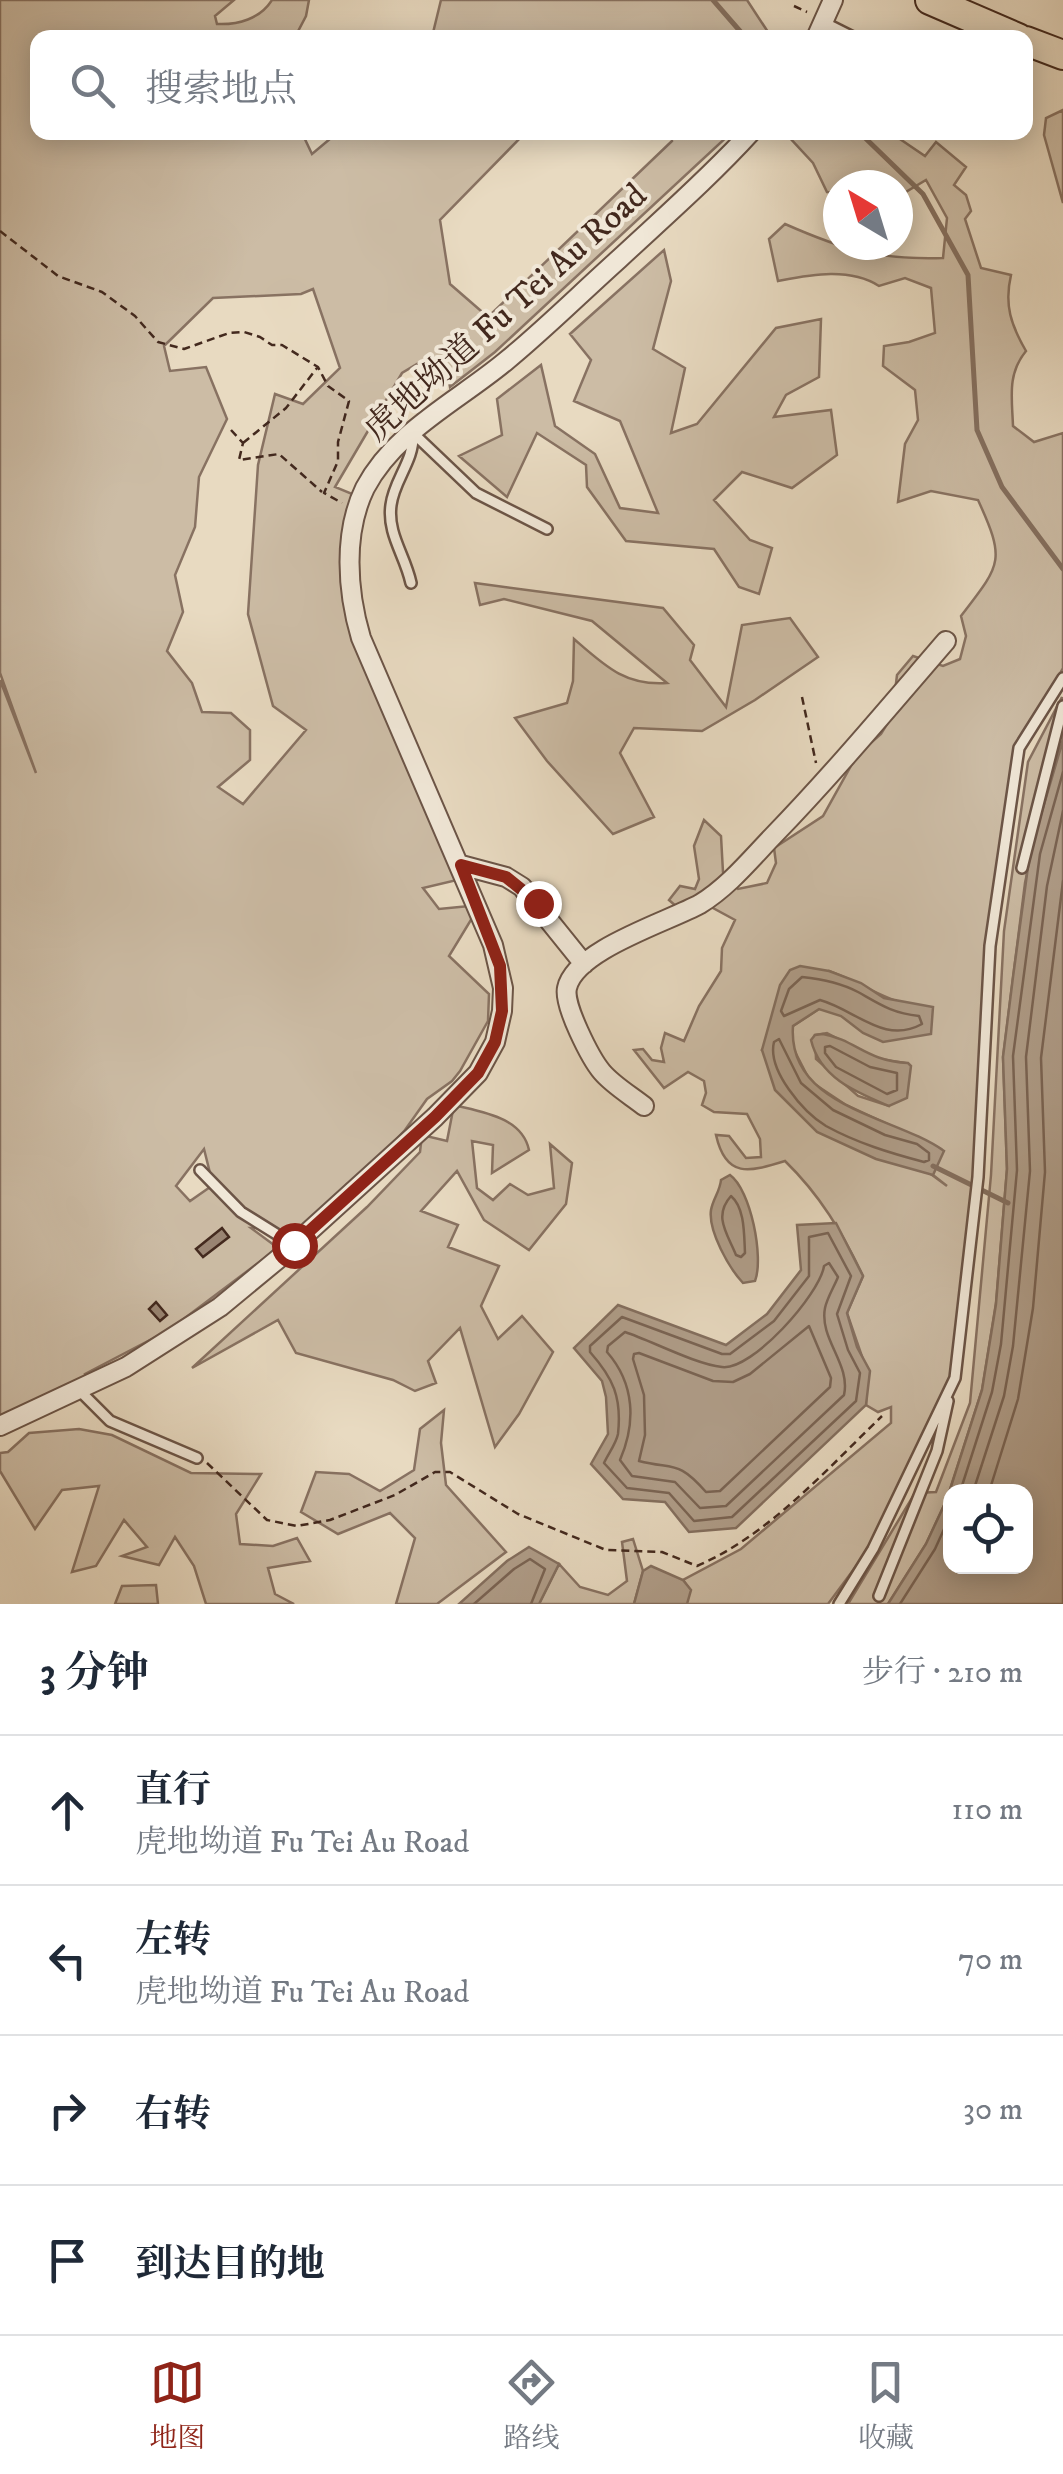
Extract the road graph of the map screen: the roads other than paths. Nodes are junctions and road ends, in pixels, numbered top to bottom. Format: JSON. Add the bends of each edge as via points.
{"nodes":[{"id":1,"x":833,"y":0,"type":"edge"},
{"id":2,"x":930,"y":0,"type":"edge"},
{"id":3,"x":974,"y":29,"type":"edge"},
{"id":4,"x":819,"y":30,"type":"edge"},
{"id":5,"x":1033,"y":43,"type":"edge"},
{"id":6,"x":1063,"y":55,"type":"edge"},
{"id":7,"x":744,"y":140,"type":"edge"},
{"id":8,"x":412,"y":432,"type":"junction"},
{"id":9,"x":546,"y":529,"type":"dead end"},
{"id":10,"x":411,"y":583,"type":"dead end"},
{"id":11,"x":946,"y":641,"type":"dead end"},
{"id":12,"x":1063,"y":678,"type":"edge"},
{"id":13,"x":1063,"y":706,"type":"edge"},
{"id":14,"x":461,"y":865,"type":"junction"},
{"id":15,"x":1022,"y":868,"type":"dead end"},
{"id":16,"x":584,"y":964,"type":"junction"},
{"id":17,"x":644,"y":1106,"type":"dead end"},
{"id":18,"x":200,"y":1170,"type":"dead end"},
{"id":19,"x":294,"y":1245,"type":"junction"},
{"id":20,"x":954,"y":1380,"type":"junction"},
{"id":21,"x":79,"y":1390,"type":"junction"},
{"id":22,"x":0,"y":1426,"type":"edge"},
{"id":23,"x":196,"y":1458,"type":"road end"},
{"id":24,"x":879,"y":1596,"type":"dead end"},
{"id":25,"x":838,"y":1604,"type":"edge"}],
"edges":[{"from":1,"to":4,"type":"street"},
{"from":2,"to":3,"type":"main road"},
{"from":5,"to":6,"type":"main road"},
{"from":7,"to":8,"type":"street","name":"虎地坳道 Fu Tei Au Road","via":[[504,362]]},
{"from":8,"to":9,"type":"lane","via":[[476,493]]},
{"from":8,"to":10,"type":"lane","via":[[390,522]]},
{"from":8,"to":14,"type":"street","name":"虎地坳道 Fu Tei Au Road","via":[[374,476],[357,511],[350,568],[356,621]]},
{"from":11,"to":16,"type":"street","via":[[820,788],[729,881],[702,903]]},
{"from":12,"to":20,"type":"lane","via":[[1018,748],[990,946],[978,1176]]},
{"from":13,"to":15,"type":"lane"},
{"from":14,"to":16,"type":"street","via":[[522,887]]},
{"from":14,"to":19,"type":"street","name":"虎地坳道 Fu Tei Au Road","via":[[500,966],[495,1042],[478,1073],[435,1117]]},
{"from":16,"to":17,"type":"street","via":[[567,988],[567,1001],[603,1073]]},
{"from":18,"to":19,"type":"lane","via":[[242,1212]]},
{"from":19,"to":21,"type":"street","name":"虎地坳道 Fu Tei Au Road","via":[[190,1328]]},
{"from":20,"to":24,"type":"lane","via":[[936,1451]]},
{"from":20,"to":25,"type":"lane","via":[[874,1549]]},
{"from":21,"to":22,"type":"street","name":"虎地坳道 Fu Tei Au Road"},
{"from":21,"to":23,"type":"lane","via":[[110,1422]]}]}
